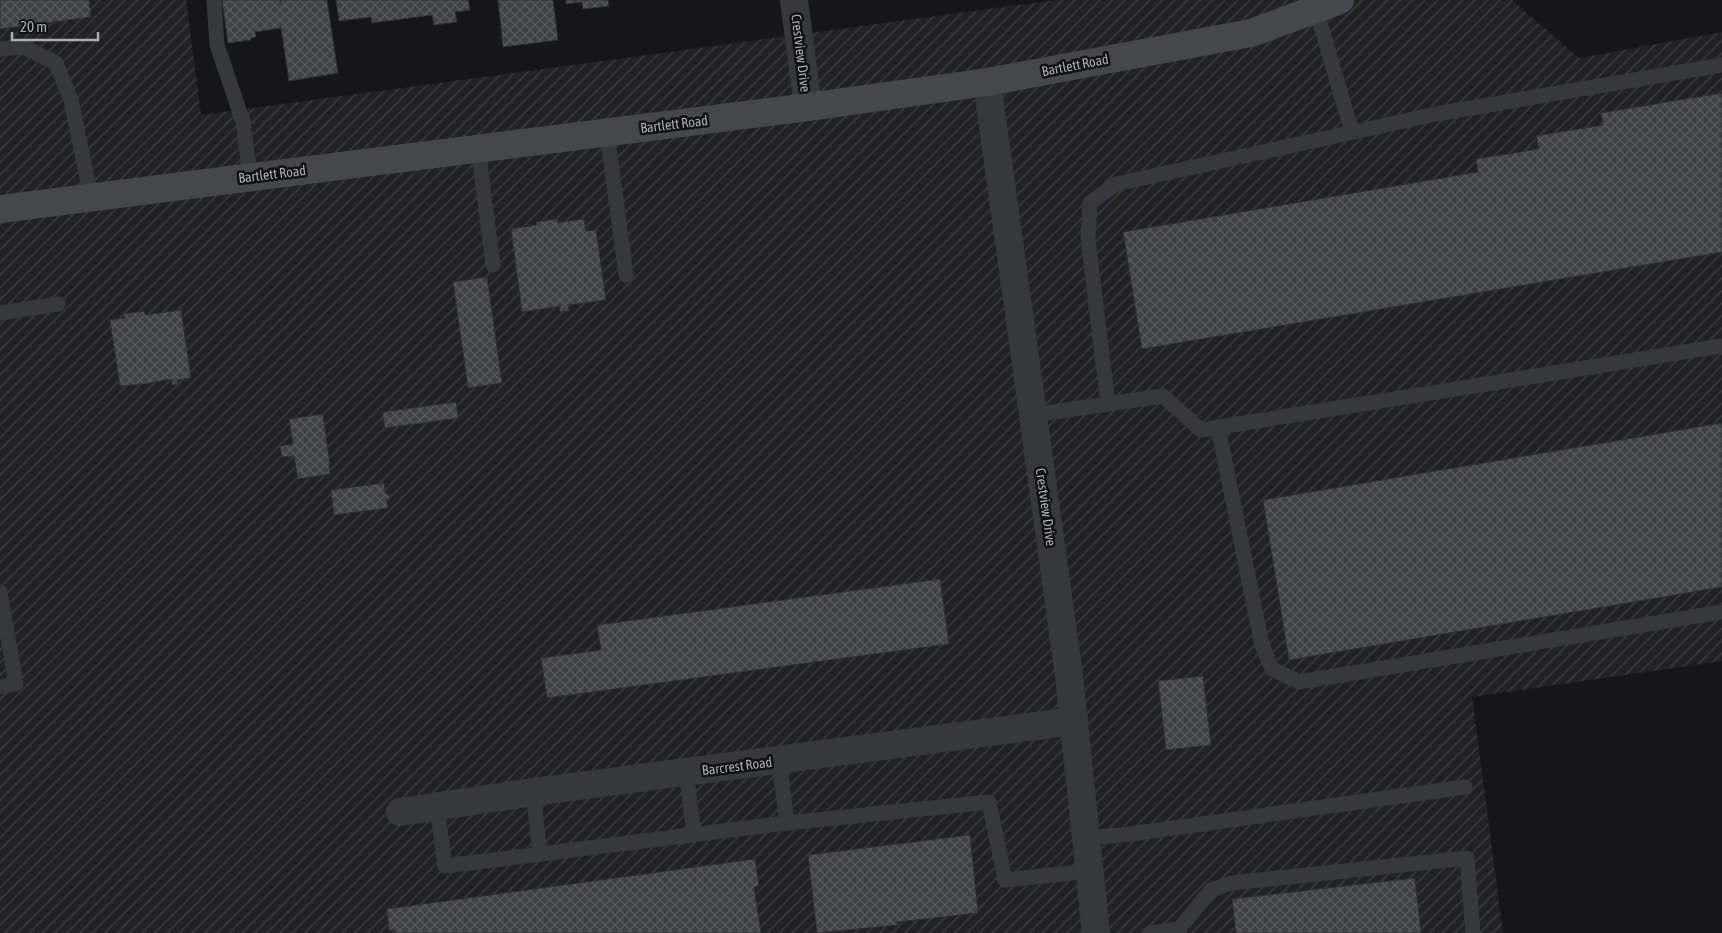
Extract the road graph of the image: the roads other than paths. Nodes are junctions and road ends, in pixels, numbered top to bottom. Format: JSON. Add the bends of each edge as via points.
{"nodes":[{"id":1,"x":214,"y":0,"type":"edge"},
{"id":2,"x":794,"y":0,"type":"edge"},
{"id":3,"x":1328,"y":4,"type":"edge"},
{"id":4,"x":0,"y":49,"type":"edge"},
{"id":5,"x":1722,"y":65,"type":"edge"},
{"id":6,"x":987,"y":82,"type":"junction"},
{"id":7,"x":808,"y":107,"type":"junction"},
{"id":8,"x":607,"y":132,"type":"junction"},
{"id":9,"x":1352,"y":132,"type":"junction"},
{"id":10,"x":478,"y":148,"type":"junction"},
{"id":11,"x":250,"y":177,"type":"junction"},
{"id":12,"x":92,"y":197,"type":"junction"},
{"id":13,"x":0,"y":209,"type":"edge"},
{"id":14,"x":493,"y":265,"type":"dead end"},
{"id":15,"x":626,"y":275,"type":"dead end"},
{"id":16,"x":58,"y":304,"type":"dead end"},
{"id":17,"x":0,"y":313,"type":"edge"},
{"id":18,"x":1722,"y":346,"type":"edge"},
{"id":19,"x":1108,"y":404,"type":"junction"},
{"id":20,"x":1033,"y":415,"type":"junction"},
{"id":21,"x":1218,"y":427,"type":"junction"},
{"id":22,"x":0,"y":592,"type":"edge"},
{"id":23,"x":1722,"y":612,"type":"edge"},
{"id":24,"x":0,"y":687,"type":"edge"},
{"id":25,"x":1074,"y":721,"type":"junction"},
{"id":26,"x":779,"y":760,"type":"junction"},
{"id":27,"x":686,"y":772,"type":"junction"},
{"id":28,"x":1465,"y":787,"type":"dead end"},
{"id":29,"x":533,"y":792,"type":"junction"},
{"id":30,"x":436,"y":806,"type":"junction"},
{"id":31,"x":400,"y":812,"type":"dead end"},
{"id":32,"x":788,"y":823,"type":"junction"},
{"id":33,"x":694,"y":834,"type":"junction"},
{"id":34,"x":1086,"y":838,"type":"junction"},
{"id":35,"x":540,"y":854,"type":"junction"},
{"id":36,"x":1090,"y":871,"type":"junction"},
{"id":37,"x":1096,"y":933,"type":"edge"},
{"id":38,"x":1150,"y":933,"type":"edge"},
{"id":39,"x":1473,"y":933,"type":"edge"}],
"edges":[{"from":1,"to":11,"type":"lane","via":[[217,45],[243,122]]},
{"from":2,"to":7,"type":"street","name":"Crestview Drive"},
{"from":3,"to":6,"type":"main road","name":"Bartlett Road","via":[[1251,32]]},
{"from":3,"to":9,"type":"lane"},
{"from":4,"to":12,"type":"lane","via":[[24,47],[56,63],[71,100]]},
{"from":5,"to":9,"type":"lane","via":[[1436,114]]},
{"from":6,"to":7,"type":"main road","name":"Bartlett Road"},
{"from":6,"to":20,"type":"street","name":"Crestview Drive"},
{"from":7,"to":8,"type":"main road","name":"Bartlett Road"},
{"from":8,"to":10,"type":"main road","name":"Bartlett Road"},
{"from":8,"to":15,"type":"lane"},
{"from":9,"to":19,"type":"lane","via":[[1116,184],[1090,202],[1088,239]]},
{"from":10,"to":11,"type":"main road","name":"Bartlett Road"},
{"from":10,"to":14,"type":"lane"},
{"from":11,"to":12,"type":"main road","name":"Bartlett Road"},
{"from":12,"to":13,"type":"main road","name":"Bartlett Road"},
{"from":16,"to":17,"type":"lane"},
{"from":18,"to":21,"type":"lane"},
{"from":19,"to":20,"type":"lane"},
{"from":19,"to":21,"type":"lane","via":[[1163,396],[1201,430]]},
{"from":20,"to":25,"type":"street","name":"Crestview Drive"},
{"from":21,"to":23,"type":"lane","via":[[1262,645],[1272,669],[1299,682]]},
{"from":22,"to":24,"type":"lane","via":[[16,684]]},
{"from":25,"to":26,"type":"street","name":"Barcrest Road"},
{"from":25,"to":34,"type":"street","name":"Crestview Drive"},
{"from":26,"to":27,"type":"street","name":"Barcrest Road"},
{"from":26,"to":32,"type":"lane"},
{"from":27,"to":29,"type":"street","name":"Barcrest Road"},
{"from":27,"to":33,"type":"lane"},
{"from":28,"to":34,"type":"lane"},
{"from":29,"to":30,"type":"street","name":"Barcrest Road"},
{"from":29,"to":35,"type":"lane"},
{"from":30,"to":31,"type":"street","name":"Barcrest Road"},
{"from":30,"to":35,"type":"lane","via":[[445,866]]},
{"from":32,"to":33,"type":"lane"},
{"from":32,"to":36,"type":"lane","via":[[989,802],[1005,880]]},
{"from":33,"to":35,"type":"lane"},
{"from":34,"to":36,"type":"street","name":"Crestview Drive"},
{"from":36,"to":37,"type":"street","name":"Crestview Drive"},
{"from":38,"to":39,"type":"lane","via":[[1179,929],[1211,890],[1231,883],[1467,858]]}]}
